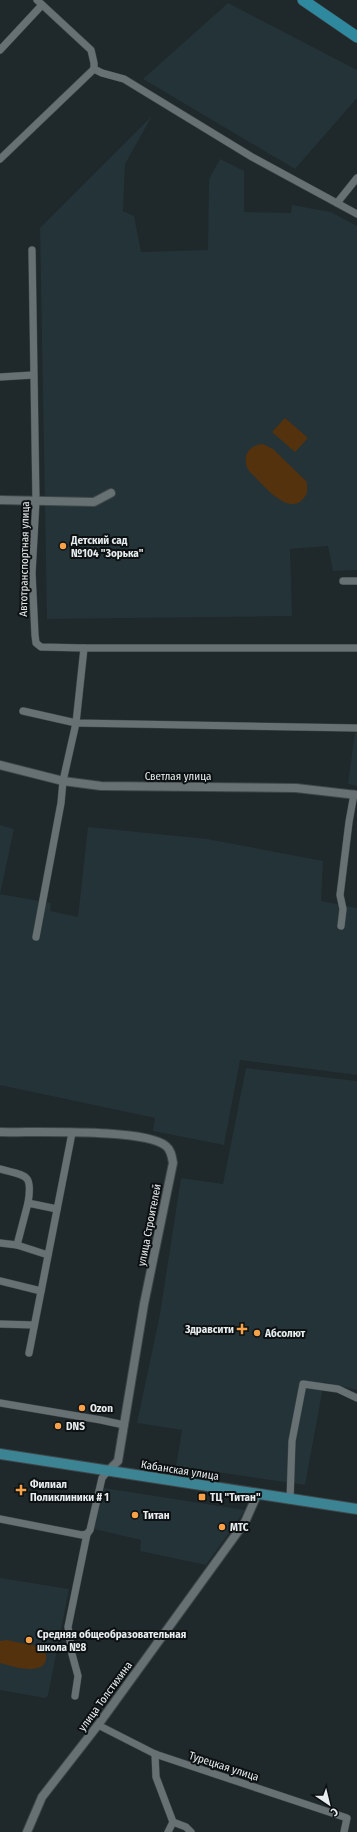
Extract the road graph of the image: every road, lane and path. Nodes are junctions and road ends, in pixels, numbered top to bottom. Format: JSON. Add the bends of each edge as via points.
{"nodes":[{"id":1,"x":303,"y":0,"type":"edge"},
{"id":2,"x":40,"y":3,"type":"edge"},
{"id":3,"x":357,"y":37,"type":"edge"},
{"id":4,"x":0,"y":50,"type":"edge"},
{"id":5,"x":94,"y":69,"type":"junction"},
{"id":6,"x":0,"y":159,"type":"edge"},
{"id":7,"x":357,"y":178,"type":"edge"},
{"id":8,"x":337,"y":203,"type":"junction"},
{"id":9,"x":357,"y":214,"type":"edge"},
{"id":10,"x":32,"y":250,"type":"dead end"},
{"id":11,"x":34,"y":375,"type":"junction"},
{"id":12,"x":0,"y":377,"type":"edge"},
{"id":13,"x":111,"y":493,"type":"dead end"},
{"id":14,"x":0,"y":500,"type":"edge"},
{"id":15,"x":36,"y":500,"type":"junction"},
{"id":16,"x":343,"y":581,"type":"dead end"},
{"id":17,"x":357,"y":581,"type":"edge"},
{"id":18,"x":84,"y":648,"type":"junction"},
{"id":19,"x":357,"y":648,"type":"edge"},
{"id":20,"x":23,"y":711,"type":"dead end"},
{"id":21,"x":76,"y":723,"type":"junction"},
{"id":22,"x":357,"y":728,"type":"edge"},
{"id":23,"x":0,"y":765,"type":"edge"},
{"id":24,"x":64,"y":781,"type":"junction"},
{"id":25,"x":356,"y":795,"type":"edge"},
{"id":26,"x":341,"y":926,"type":"dead end"},
{"id":27,"x":36,"y":938,"type":"dead end"},
{"id":28,"x":0,"y":1132,"type":"edge"},
{"id":29,"x":72,"y":1133,"type":"junction"},
{"id":30,"x":0,"y":1169,"type":"edge"},
{"id":31,"x":28,"y":1203,"type":"junction"},
{"id":32,"x":57,"y":1209,"type":"junction"},
{"id":33,"x":0,"y":1243,"type":"edge"},
{"id":34,"x":17,"y":1245,"type":"junction"},
{"id":35,"x":48,"y":1255,"type":"junction"},
{"id":36,"x":0,"y":1281,"type":"edge"},
{"id":37,"x":41,"y":1291,"type":"junction"},
{"id":38,"x":0,"y":1324,"type":"edge"},
{"id":39,"x":34,"y":1325,"type":"junction"},
{"id":40,"x":29,"y":1353,"type":"dead end"},
{"id":41,"x":357,"y":1398,"type":"edge"},
{"id":42,"x":0,"y":1403,"type":"edge"},
{"id":43,"x":124,"y":1425,"type":"junction"},
{"id":44,"x":0,"y":1454,"type":"edge"},
{"id":45,"x":108,"y":1471,"type":"junction"},
{"id":46,"x":257,"y":1495,"type":"junction"},
{"id":47,"x":290,"y":1500,"type":"junction"},
{"id":48,"x":357,"y":1509,"type":"edge"},
{"id":49,"x":0,"y":1519,"type":"edge"},
{"id":50,"x":86,"y":1534,"type":"junction"},
{"id":51,"x":75,"y":1696,"type":"dead end"},
{"id":52,"x":98,"y":1725,"type":"junction"},
{"id":53,"x":155,"y":1754,"type":"junction"},
{"id":54,"x":173,"y":1822,"type":"junction"},
{"id":55,"x":28,"y":1832,"type":"edge"},
{"id":56,"x":168,"y":1832,"type":"edge"},
{"id":57,"x":191,"y":1832,"type":"edge"},
{"id":58,"x":344,"y":1832,"type":"edge"}],
"edges":[{"from":1,"to":3,"type":"highway"},
{"from":2,"to":4,"type":"street"},
{"from":2,"to":5,"type":"street","via":[[92,50]]},
{"from":5,"to":6,"type":"street"},
{"from":5,"to":8,"type":"street","via":[[124,79],[252,157]]},
{"from":7,"to":8,"type":"street"},
{"from":8,"to":9,"type":"street"},
{"from":10,"to":11,"type":"street","name":"Автотранспортная улица"},
{"from":11,"to":12,"type":"street"},
{"from":11,"to":15,"type":"street","name":"Автотранспортная улица"},
{"from":13,"to":15,"type":"street","via":[[94,502]]},
{"from":14,"to":15,"type":"street"},
{"from":15,"to":18,"type":"street","name":"Автотранспортная улица","via":[[32,573],[36,643],[41,646]]},
{"from":16,"to":17,"type":"street"},
{"from":18,"to":19,"type":"street","name":"Автотранспортная улица"},
{"from":18,"to":21,"type":"street"},
{"from":20,"to":21,"type":"street"},
{"from":21,"to":22,"type":"street"},
{"from":21,"to":24,"type":"street"},
{"from":23,"to":24,"type":"street","name":"Светлая улица"},
{"from":24,"to":25,"type":"street","name":"Светлая улица","via":[[101,786],[296,788]]},
{"from":24,"to":27,"type":"street"},
{"from":25,"to":26,"type":"street","via":[[349,822],[340,895],[343,909]]},
{"from":28,"to":29,"type":"street","name":"улица Строителей"},
{"from":29,"to":32,"type":"street"},
{"from":29,"to":43,"type":"street","name":"улица Строителей","via":[[114,1133],[149,1139],[167,1147],[171,1154],[172,1163],[144,1304]]},
{"from":30,"to":31,"type":"street","via":[[25,1176],[29,1180]]},
{"from":31,"to":32,"type":"street"},
{"from":31,"to":34,"type":"street"},
{"from":32,"to":35,"type":"street"},
{"from":33,"to":34,"type":"street"},
{"from":34,"to":35,"type":"street"},
{"from":35,"to":37,"type":"street"},
{"from":36,"to":37,"type":"street"},
{"from":37,"to":39,"type":"street"},
{"from":38,"to":39,"type":"street"},
{"from":39,"to":40,"type":"street"},
{"from":41,"to":47,"type":"street","via":[[338,1389],[303,1384],[292,1441]]},
{"from":42,"to":43,"type":"street"},
{"from":43,"to":45,"type":"street","name":"улица Строителей","via":[[118,1461]]},
{"from":44,"to":45,"type":"main road","name":"Кабанская улица"},
{"from":45,"to":46,"type":"main road","name":"Кабанская улица"},
{"from":45,"to":50,"type":"street","via":[[102,1478],[90,1530]]},
{"from":46,"to":47,"type":"main road","name":"Кабанская улица"},
{"from":46,"to":52,"type":"street","name":"улица Толстихина","via":[[245,1522]]},
{"from":47,"to":48,"type":"main road","name":"Кабанская улица"},
{"from":49,"to":50,"type":"street"},
{"from":50,"to":51,"type":"street","via":[[68,1627],[78,1676]]},
{"from":52,"to":53,"type":"street","name":"Турецкая улица"},
{"from":52,"to":55,"type":"street","name":"улица Толстихина","via":[[42,1797]]},
{"from":53,"to":54,"type":"street","via":[[156,1777]]},
{"from":53,"to":58,"type":"street","name":"Турецкая улица","via":[[346,1818]]},
{"from":54,"to":56,"type":"street"},
{"from":54,"to":57,"type":"street"}]}
